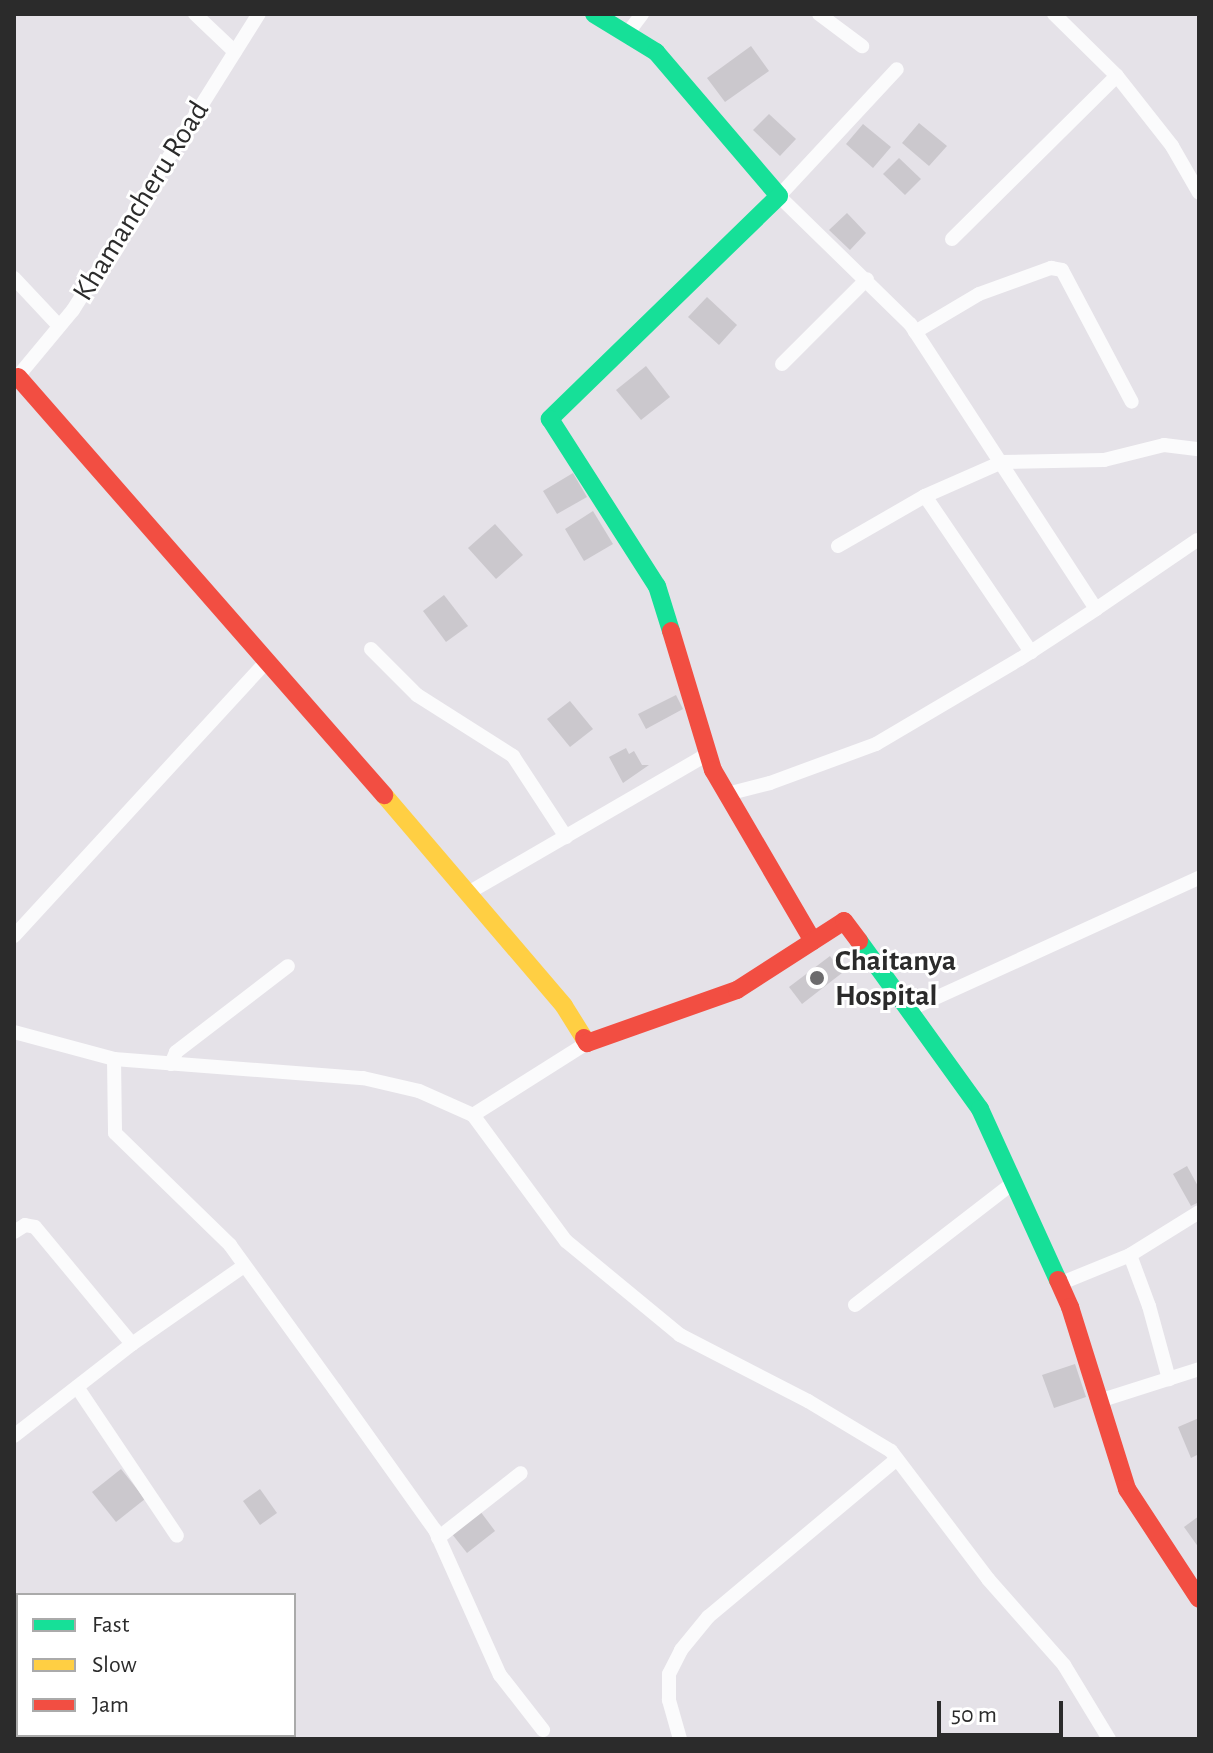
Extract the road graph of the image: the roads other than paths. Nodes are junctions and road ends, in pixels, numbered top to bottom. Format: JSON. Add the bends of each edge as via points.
{"nodes":[{"id":1,"x":195,"y":14,"type":"edge"},
{"id":2,"x":259,"y":14,"type":"edge"},
{"id":3,"x":594,"y":14,"type":"edge"},
{"id":4,"x":642,"y":14,"type":"edge"},
{"id":5,"x":819,"y":14,"type":"edge"},
{"id":6,"x":1054,"y":14,"type":"edge"},
{"id":7,"x":627,"y":34,"type":"junction"},
{"id":8,"x":862,"y":46,"type":"dead end"},
{"id":9,"x":235,"y":52,"type":"junction"},
{"id":10,"x":897,"y":69,"type":"dead end"},
{"id":11,"x":1117,"y":76,"type":"junction"},
{"id":12,"x":1199,"y":193,"type":"edge"},
{"id":13,"x":779,"y":196,"type":"junction"},
{"id":14,"x":952,"y":239,"type":"dead end"},
{"id":15,"x":14,"y":278,"type":"edge"},
{"id":16,"x":867,"y":279,"type":"junction"},
{"id":17,"x":59,"y":326,"type":"junction"},
{"id":18,"x":915,"y":332,"type":"junction"},
{"id":19,"x":782,"y":364,"type":"dead end"},
{"id":20,"x":16,"y":379,"type":"edge"},
{"id":21,"x":1132,"y":402,"type":"dead end"},
{"id":22,"x":1199,"y":449,"type":"edge"},
{"id":23,"x":1002,"y":462,"type":"junction"},
{"id":24,"x":925,"y":496,"type":"junction"},
{"id":25,"x":1197,"y":540,"type":"edge"},
{"id":26,"x":838,"y":546,"type":"dead end"},
{"id":27,"x":1096,"y":609,"type":"junction"},
{"id":28,"x":371,"y":649,"type":"dead end"},
{"id":29,"x":1031,"y":652,"type":"junction"},
{"id":30,"x":268,"y":660,"type":"junction"},
{"id":31,"x":708,"y":754,"type":"junction"},
{"id":32,"x":727,"y":794,"type":"junction"},
{"id":33,"x":566,"y":837,"type":"junction"},
{"id":34,"x":1199,"y":878,"type":"edge"},
{"id":35,"x":468,"y":893,"type":"junction"},
{"id":36,"x":14,"y":936,"type":"edge"},
{"id":37,"x":813,"y":941,"type":"junction"},
{"id":38,"x":288,"y":966,"type":"dead end"},
{"id":39,"x":909,"y":1010,"type":"junction"},
{"id":40,"x":14,"y":1032,"type":"edge"},
{"id":41,"x":587,"y":1043,"type":"junction"},
{"id":42,"x":114,"y":1059,"type":"junction"},
{"id":43,"x":171,"y":1064,"type":"junction"},
{"id":44,"x":473,"y":1115,"type":"junction"},
{"id":45,"x":1013,"y":1183,"type":"junction"},
{"id":46,"x":1199,"y":1212,"type":"edge"},
{"id":47,"x":14,"y":1232,"type":"edge"},
{"id":48,"x":1130,"y":1255,"type":"junction"},
{"id":49,"x":244,"y":1266,"type":"junction"},
{"id":50,"x":1059,"y":1284,"type":"junction"},
{"id":51,"x":855,"y":1305,"type":"dead end"},
{"id":52,"x":132,"y":1344,"type":"junction"},
{"id":53,"x":1199,"y":1369,"type":"edge"},
{"id":54,"x":1169,"y":1379,"type":"junction"},
{"id":55,"x":77,"y":1387,"type":"junction"},
{"id":56,"x":1099,"y":1401,"type":"junction"},
{"id":57,"x":14,"y":1436,"type":"edge"},
{"id":58,"x":897,"y":1459,"type":"junction"},
{"id":59,"x":521,"y":1473,"type":"dead end"},
{"id":60,"x":177,"y":1536,"type":"dead end"},
{"id":61,"x":438,"y":1538,"type":"junction"},
{"id":62,"x":1199,"y":1599,"type":"edge"},
{"id":63,"x":543,"y":1730,"type":"dead end"},
{"id":64,"x":680,"y":1739,"type":"edge"},
{"id":65,"x":1109,"y":1739,"type":"edge"}],
"edges":[{"from":1,"to":9,"type":"street"},
{"from":2,"to":9,"type":"street","name":"Khamancheru Road"},
{"from":3,"to":7,"type":"street"},
{"from":4,"to":7,"type":"street"},
{"from":5,"to":8,"type":"street"},
{"from":6,"to":11,"type":"street"},
{"from":7,"to":13,"type":"street","via":[[656,52]]},
{"from":9,"to":17,"type":"street","name":"Khamancheru Road"},
{"from":10,"to":13,"type":"street"},
{"from":11,"to":12,"type":"street","via":[[1172,146]]},
{"from":11,"to":14,"type":"street"},
{"from":13,"to":16,"type":"street"},
{"from":13,"to":31,"type":"street","via":[[550,419],[657,586]]},
{"from":15,"to":17,"type":"street"},
{"from":16,"to":18,"type":"street"},
{"from":16,"to":19,"type":"street"},
{"from":17,"to":20,"type":"street","name":"Khamancheru Road"},
{"from":18,"to":21,"type":"street","via":[[979,294],[1051,268],[1062,270]]},
{"from":18,"to":23,"type":"street"},
{"from":20,"to":30,"type":"street"},
{"from":22,"to":23,"type":"street","via":[[1164,445],[1104,460]]},
{"from":23,"to":24,"type":"street"},
{"from":23,"to":27,"type":"street"},
{"from":24,"to":26,"type":"street"},
{"from":24,"to":29,"type":"street"},
{"from":25,"to":27,"type":"street"},
{"from":27,"to":29,"type":"street"},
{"from":28,"to":33,"type":"street","via":[[435,709],[513,756]]},
{"from":29,"to":32,"type":"street","via":[[873,745]]},
{"from":30,"to":35,"type":"street"},
{"from":30,"to":36,"type":"street"},
{"from":31,"to":32,"type":"street"},
{"from":31,"to":33,"type":"street"},
{"from":32,"to":37,"type":"street"},
{"from":33,"to":35,"type":"street"},
{"from":34,"to":39,"type":"street"},
{"from":35,"to":41,"type":"street","via":[[564,1006]]},
{"from":37,"to":39,"type":"street","via":[[844,921]]},
{"from":37,"to":41,"type":"street","via":[[737,990]]},
{"from":38,"to":43,"type":"street","via":[[176,1052]]},
{"from":39,"to":45,"type":"street","via":[[980,1109]]},
{"from":40,"to":42,"type":"street"},
{"from":41,"to":44,"type":"street"},
{"from":42,"to":43,"type":"street"},
{"from":42,"to":49,"type":"street","via":[[115,1133],[230,1245]]},
{"from":43,"to":44,"type":"street","via":[[363,1078],[419,1091]]},
{"from":44,"to":58,"type":"street","via":[[566,1241],[680,1335],[808,1401]]},
{"from":45,"to":50,"type":"street"},
{"from":45,"to":51,"type":"street"},
{"from":46,"to":48,"type":"street"},
{"from":47,"to":52,"type":"street","via":[[25,1225],[35,1227]]},
{"from":48,"to":50,"type":"street"},
{"from":48,"to":54,"type":"street"},
{"from":49,"to":52,"type":"street"},
{"from":49,"to":61,"type":"street"},
{"from":50,"to":56,"type":"street"},
{"from":52,"to":55,"type":"street"},
{"from":53,"to":54,"type":"street"},
{"from":54,"to":56,"type":"street"},
{"from":55,"to":57,"type":"street"},
{"from":55,"to":60,"type":"street"},
{"from":56,"to":62,"type":"street","via":[[1127,1489]]},
{"from":58,"to":64,"type":"street","via":[[784,1549],[690,1639],[669,1674],[669,1700]]},
{"from":58,"to":65,"type":"street","via":[[988,1579],[1064,1665]]},
{"from":59,"to":61,"type":"street"},
{"from":61,"to":63,"type":"street","via":[[500,1675]]}]}
